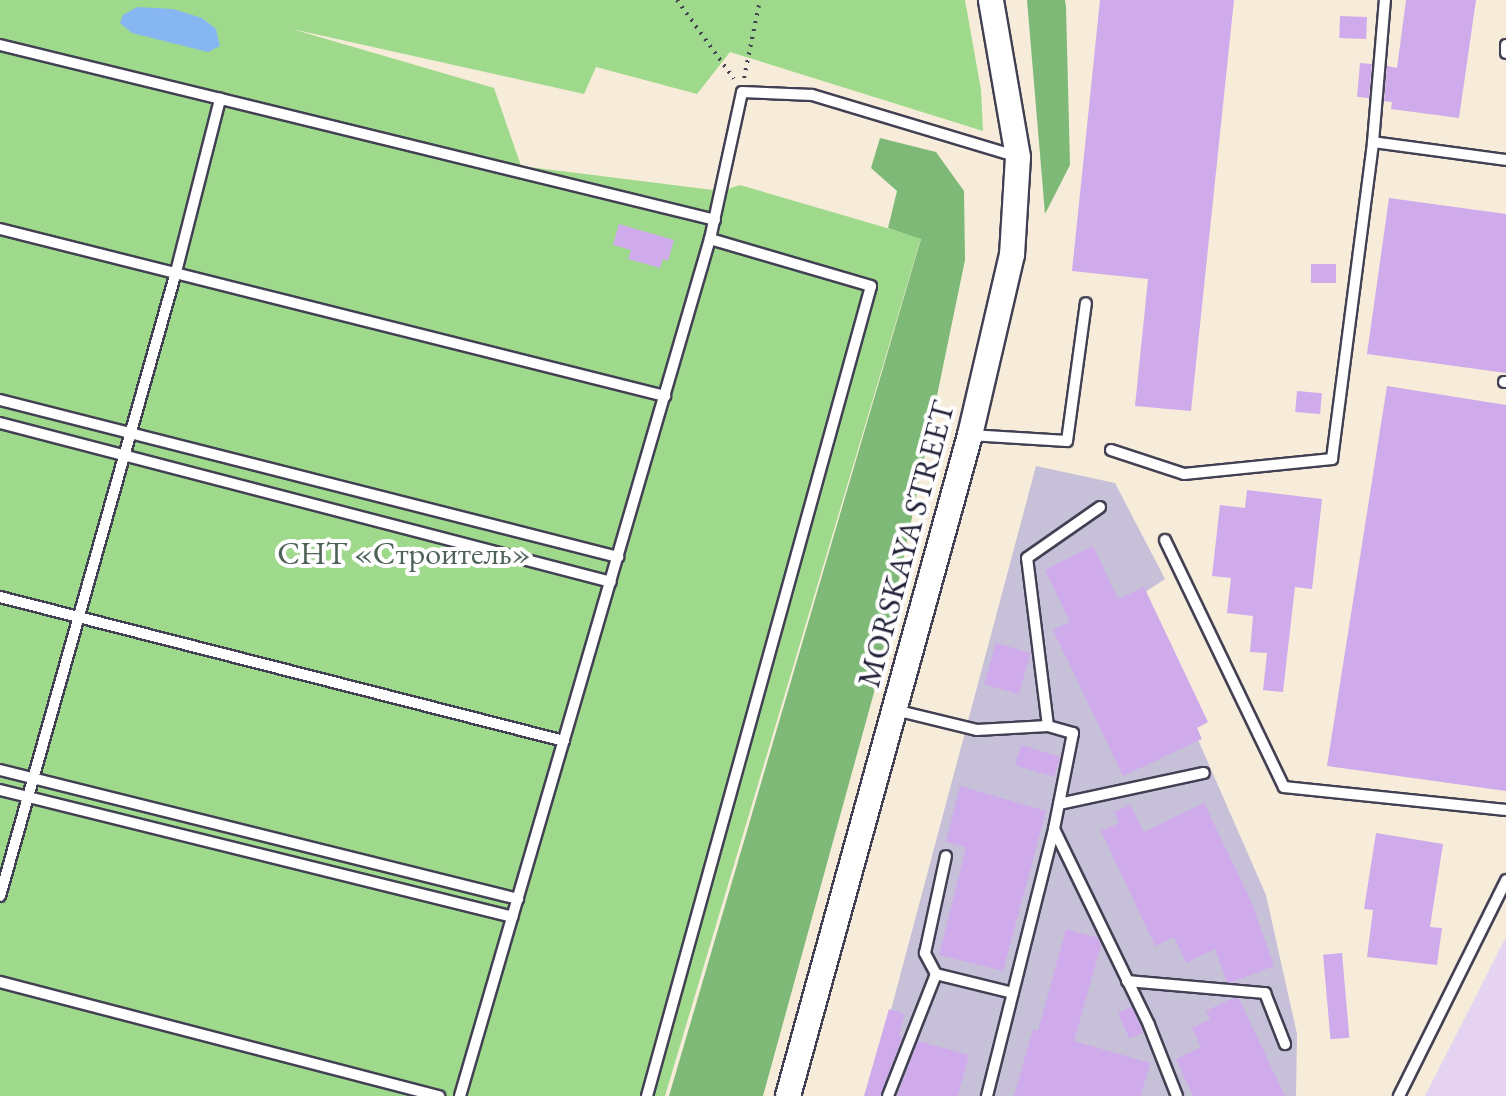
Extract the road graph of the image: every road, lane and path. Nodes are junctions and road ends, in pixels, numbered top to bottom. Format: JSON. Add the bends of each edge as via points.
{"nodes":[{"id":1,"x":677,"y":0,"type":"edge"},
{"id":2,"x":760,"y":0,"type":"edge"},
{"id":3,"x":991,"y":0,"type":"edge"},
{"id":4,"x":1385,"y":0,"type":"edge"},
{"id":5,"x":0,"y":45,"type":"edge"},
{"id":6,"x":1506,"y":45,"type":"edge"},
{"id":7,"x":1506,"y":53,"type":"edge"},
{"id":8,"x":742,"y":92,"type":"junction"},
{"id":9,"x":220,"y":99,"type":"junction"},
{"id":10,"x":1373,"y":142,"type":"junction"},
{"id":11,"x":1018,"y":157,"type":"junction"},
{"id":12,"x":1506,"y":160,"type":"edge"},
{"id":13,"x":715,"y":220,"type":"junction"},
{"id":14,"x":0,"y":229,"type":"edge"},
{"id":15,"x":710,"y":239,"type":"junction"},
{"id":16,"x":176,"y":272,"type":"junction"},
{"id":17,"x":1086,"y":303,"type":"dead end"},
{"id":18,"x":665,"y":396,"type":"junction"},
{"id":19,"x":0,"y":400,"type":"edge"},
{"id":20,"x":0,"y":423,"type":"edge"},
{"id":21,"x":128,"y":433,"type":"junction"},
{"id":22,"x":970,"y":435,"type":"junction"},
{"id":23,"x":1111,"y":450,"type":"dead end"},
{"id":24,"x":122,"y":455,"type":"junction"},
{"id":25,"x":1100,"y":507,"type":"dead end"},
{"id":26,"x":1165,"y":540,"type":"dead end"},
{"id":27,"x":618,"y":557,"type":"junction"},
{"id":28,"x":611,"y":582,"type":"junction"},
{"id":29,"x":0,"y":597,"type":"edge"},
{"id":30,"x":77,"y":618,"type":"junction"},
{"id":31,"x":895,"y":710,"type":"junction"},
{"id":32,"x":1048,"y":726,"type":"junction"},
{"id":33,"x":564,"y":741,"type":"junction"},
{"id":34,"x":0,"y":770,"type":"edge"},
{"id":35,"x":1204,"y":773,"type":"dead end"},
{"id":36,"x":32,"y":778,"type":"junction"},
{"id":37,"x":0,"y":790,"type":"edge"},
{"id":38,"x":27,"y":797,"type":"junction"},
{"id":39,"x":1059,"y":804,"type":"junction"},
{"id":40,"x":1506,"y":810,"type":"edge"},
{"id":41,"x":1054,"y":829,"type":"junction"},
{"id":42,"x":946,"y":856,"type":"dead end"},
{"id":43,"x":1506,"y":880,"type":"edge"},
{"id":44,"x":0,"y":896,"type":"edge"},
{"id":45,"x":518,"y":899,"type":"junction"},
{"id":46,"x":513,"y":917,"type":"junction"},
{"id":47,"x":936,"y":974,"type":"junction"},
{"id":48,"x":1127,"y":981,"type":"junction"},
{"id":49,"x":0,"y":982,"type":"edge"},
{"id":50,"x":1013,"y":993,"type":"junction"},
{"id":51,"x":1285,"y":1044,"type":"dead end"},
{"id":52,"x":439,"y":1096,"type":"edge"},
{"id":53,"x":460,"y":1096,"type":"edge"},
{"id":54,"x":647,"y":1096,"type":"edge"},
{"id":55,"x":788,"y":1096,"type":"edge"},
{"id":56,"x":888,"y":1096,"type":"edge"},
{"id":57,"x":987,"y":1096,"type":"edge"},
{"id":58,"x":1177,"y":1096,"type":"edge"},
{"id":59,"x":1399,"y":1096,"type":"edge"}],
"edges":[{"from":1,"to":8,"type":"path"},
{"from":2,"to":8,"type":"path"},
{"from":3,"to":11,"type":"street","name":"MORSKAYA STREET"},
{"from":4,"to":10,"type":"lane"},
{"from":5,"to":9,"type":"lane"},
{"from":6,"to":7,"type":"lane"},
{"from":8,"to":11,"type":"lane","via":[[812,95]]},
{"from":8,"to":13,"type":"lane"},
{"from":9,"to":13,"type":"lane"},
{"from":9,"to":16,"type":"lane"},
{"from":10,"to":12,"type":"lane"},
{"from":10,"to":23,"type":"lane","via":[[1332,459],[1184,474]]},
{"from":11,"to":22,"type":"street","name":"MORSKAYA STREET","via":[[1012,255]]},
{"from":13,"to":15,"type":"lane"},
{"from":14,"to":16,"type":"lane"},
{"from":15,"to":18,"type":"lane"},
{"from":15,"to":54,"type":"lane","via":[[871,286]]},
{"from":16,"to":18,"type":"lane"},
{"from":16,"to":21,"type":"lane"},
{"from":17,"to":22,"type":"lane","via":[[1067,441]]},
{"from":18,"to":27,"type":"lane"},
{"from":19,"to":21,"type":"lane"},
{"from":20,"to":24,"type":"lane"},
{"from":21,"to":24,"type":"lane"},
{"from":21,"to":27,"type":"lane"},
{"from":22,"to":31,"type":"street","name":"MORSKAYA STREET"},
{"from":24,"to":28,"type":"lane"},
{"from":24,"to":30,"type":"lane"},
{"from":25,"to":32,"type":"lane","via":[[1027,558]]},
{"from":26,"to":40,"type":"lane","via":[[1284,787]]},
{"from":27,"to":28,"type":"lane"},
{"from":28,"to":33,"type":"lane"},
{"from":29,"to":30,"type":"lane"},
{"from":30,"to":33,"type":"lane"},
{"from":30,"to":36,"type":"lane"},
{"from":31,"to":32,"type":"lane","via":[[977,730]]},
{"from":31,"to":55,"type":"street","name":"MORSKAYA STREET"},
{"from":32,"to":39,"type":"lane","via":[[1073,733]]},
{"from":33,"to":45,"type":"lane"},
{"from":34,"to":36,"type":"lane"},
{"from":35,"to":39,"type":"lane"},
{"from":36,"to":38,"type":"lane"},
{"from":36,"to":45,"type":"lane"},
{"from":37,"to":38,"type":"lane"},
{"from":38,"to":44,"type":"lane"},
{"from":38,"to":46,"type":"lane"},
{"from":39,"to":41,"type":"lane"},
{"from":41,"to":48,"type":"lane"},
{"from":41,"to":50,"type":"lane"},
{"from":42,"to":47,"type":"lane","via":[[925,953]]},
{"from":43,"to":59,"type":"lane"},
{"from":45,"to":46,"type":"lane"},
{"from":46,"to":53,"type":"lane"},
{"from":47,"to":50,"type":"lane"},
{"from":47,"to":56,"type":"lane"},
{"from":48,"to":51,"type":"lane","via":[[1265,993]]},
{"from":48,"to":58,"type":"lane"},
{"from":49,"to":52,"type":"lane"},
{"from":50,"to":57,"type":"lane"}]}
